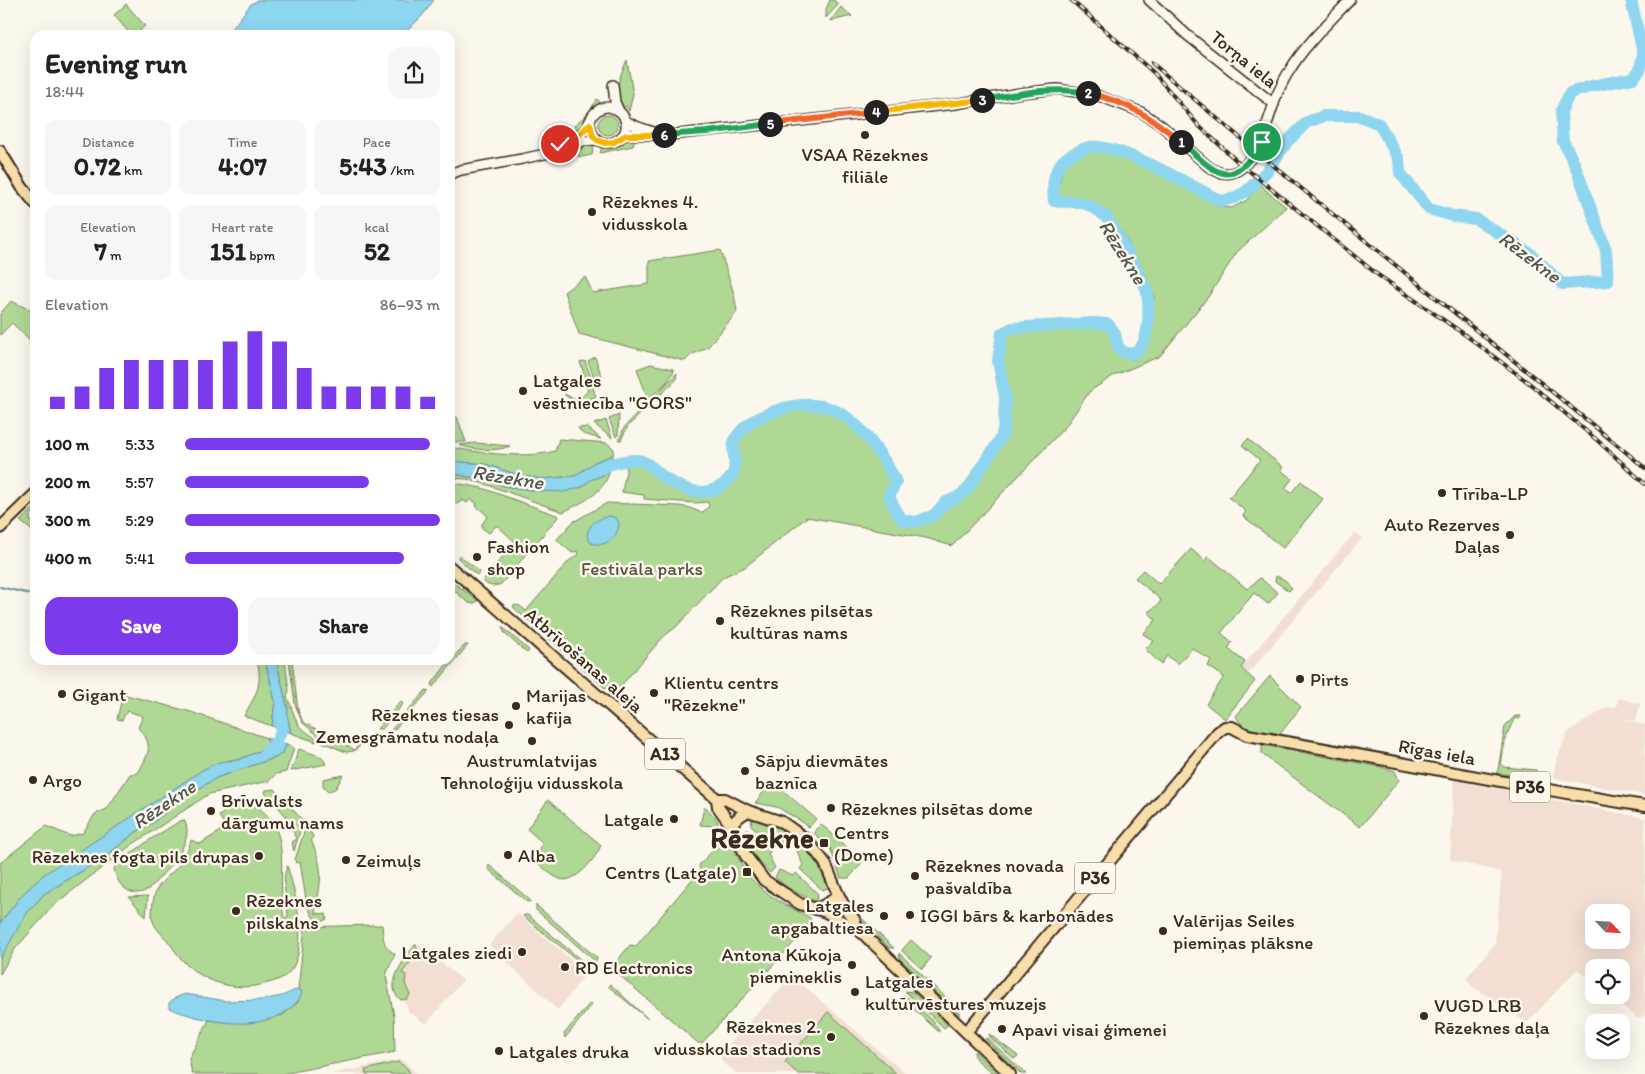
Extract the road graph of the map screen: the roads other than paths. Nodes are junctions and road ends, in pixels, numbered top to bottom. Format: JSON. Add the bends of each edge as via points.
{"nodes":[{"id":1,"x":1149,"y":0,"type":"edge"},
{"id":2,"x":1350,"y":0,"type":"edge"},
{"id":3,"x":1274,"y":104,"type":"junction"},
{"id":4,"x":603,"y":108,"type":"junction"},
{"id":5,"x":620,"y":112,"type":"junction"},
{"id":6,"x":625,"y":120,"type":"junction"},
{"id":7,"x":590,"y":124,"type":"junction"},
{"id":8,"x":660,"y":134,"type":"junction"},
{"id":9,"x":622,"y":136,"type":"junction"},
{"id":10,"x":597,"y":140,"type":"junction"},
{"id":11,"x":0,"y":151,"type":"edge"},
{"id":12,"x":549,"y":153,"type":"junction"},
{"id":13,"x":455,"y":172,"type":"edge"},
{"id":14,"x":30,"y":196,"type":"edge"},
{"id":15,"x":30,"y":499,"type":"edge"},
{"id":16,"x":0,"y":528,"type":"edge"},
{"id":17,"x":455,"y":571,"type":"edge"},
{"id":18,"x":717,"y":799,"type":"junction"},
{"id":19,"x":1645,"y":806,"type":"edge"},
{"id":20,"x":748,"y":811,"type":"junction"},
{"id":21,"x":731,"y":825,"type":"junction"},
{"id":22,"x":838,"y":894,"type":"junction"},
{"id":23,"x":817,"y":909,"type":"junction"},
{"id":24,"x":857,"y":928,"type":"junction"},
{"id":25,"x":966,"y":1032,"type":"junction"},
{"id":26,"x":1010,"y":1074,"type":"edge"}],
"edges":[{"from":1,"to":3,"type":"main road","name":"Torņa iela"},
{"from":2,"to":3,"type":"main road","via":[[1295,62]]},
{"from":3,"to":8,"type":"main road","via":[[1262,142],[1246,165],[1226,174],[1214,171],[1141,112],[1096,95],[1058,89],[955,104],[707,132]]},
{"from":4,"to":5,"type":"main road"},
{"from":4,"to":5,"type":"main road","via":[[613,86]]},
{"from":4,"to":7,"type":"main road","via":[[594,114]]},
{"from":5,"to":6,"type":"main road"},
{"from":6,"to":8,"type":"main road"},
{"from":6,"to":9,"type":"main road"},
{"from":7,"to":10,"type":"main road"},
{"from":7,"to":12,"type":"main road","via":[[579,135]]},
{"from":8,"to":9,"type":"main road"},
{"from":9,"to":10,"type":"main road","via":[[609,143]]},
{"from":10,"to":12,"type":"main road"},
{"from":11,"to":14,"type":"main road"},
{"from":12,"to":13,"type":"main road"},
{"from":15,"to":16,"type":"main road"},
{"from":17,"to":18,"type":"main road","name":"Atbrīvošanas aleja","number":"A13"},
{"from":18,"to":20,"type":"main road","name":"Atbrīvošanas aleja","number":"A13","via":[[725,799]]},
{"from":18,"to":21,"type":"main road","name":"Atbrīvošanas aleja","number":"A13","via":[[718,807]]},
{"from":19,"to":25,"type":"main road","name":"Rīgas iela","number":"P36","via":[[1347,754],[1247,735],[1225,727],[1212,738]]},
{"from":20,"to":21,"type":"main road"},
{"from":20,"to":22,"type":"main road","name":"Atbrīvošanas aleja","number":"A13","via":[[782,822],[807,840],[825,863]]},
{"from":21,"to":23,"type":"main road","name":"Atbrīvošanas aleja","number":"A13","via":[[746,856],[764,880],[788,898]]},
{"from":22,"to":23,"type":"main road"},
{"from":22,"to":24,"type":"main road","name":"Atbrīvošanas aleja","number":"A13"},
{"from":23,"to":24,"type":"main road","name":"Atbrīvošanas aleja","number":"A13"},
{"from":24,"to":25,"type":"main road","name":"Atbrīvošanas aleja","number":"A13"},
{"from":25,"to":26,"type":"main road","name":"Atbrīvošanas aleja","number":"A13"}]}
